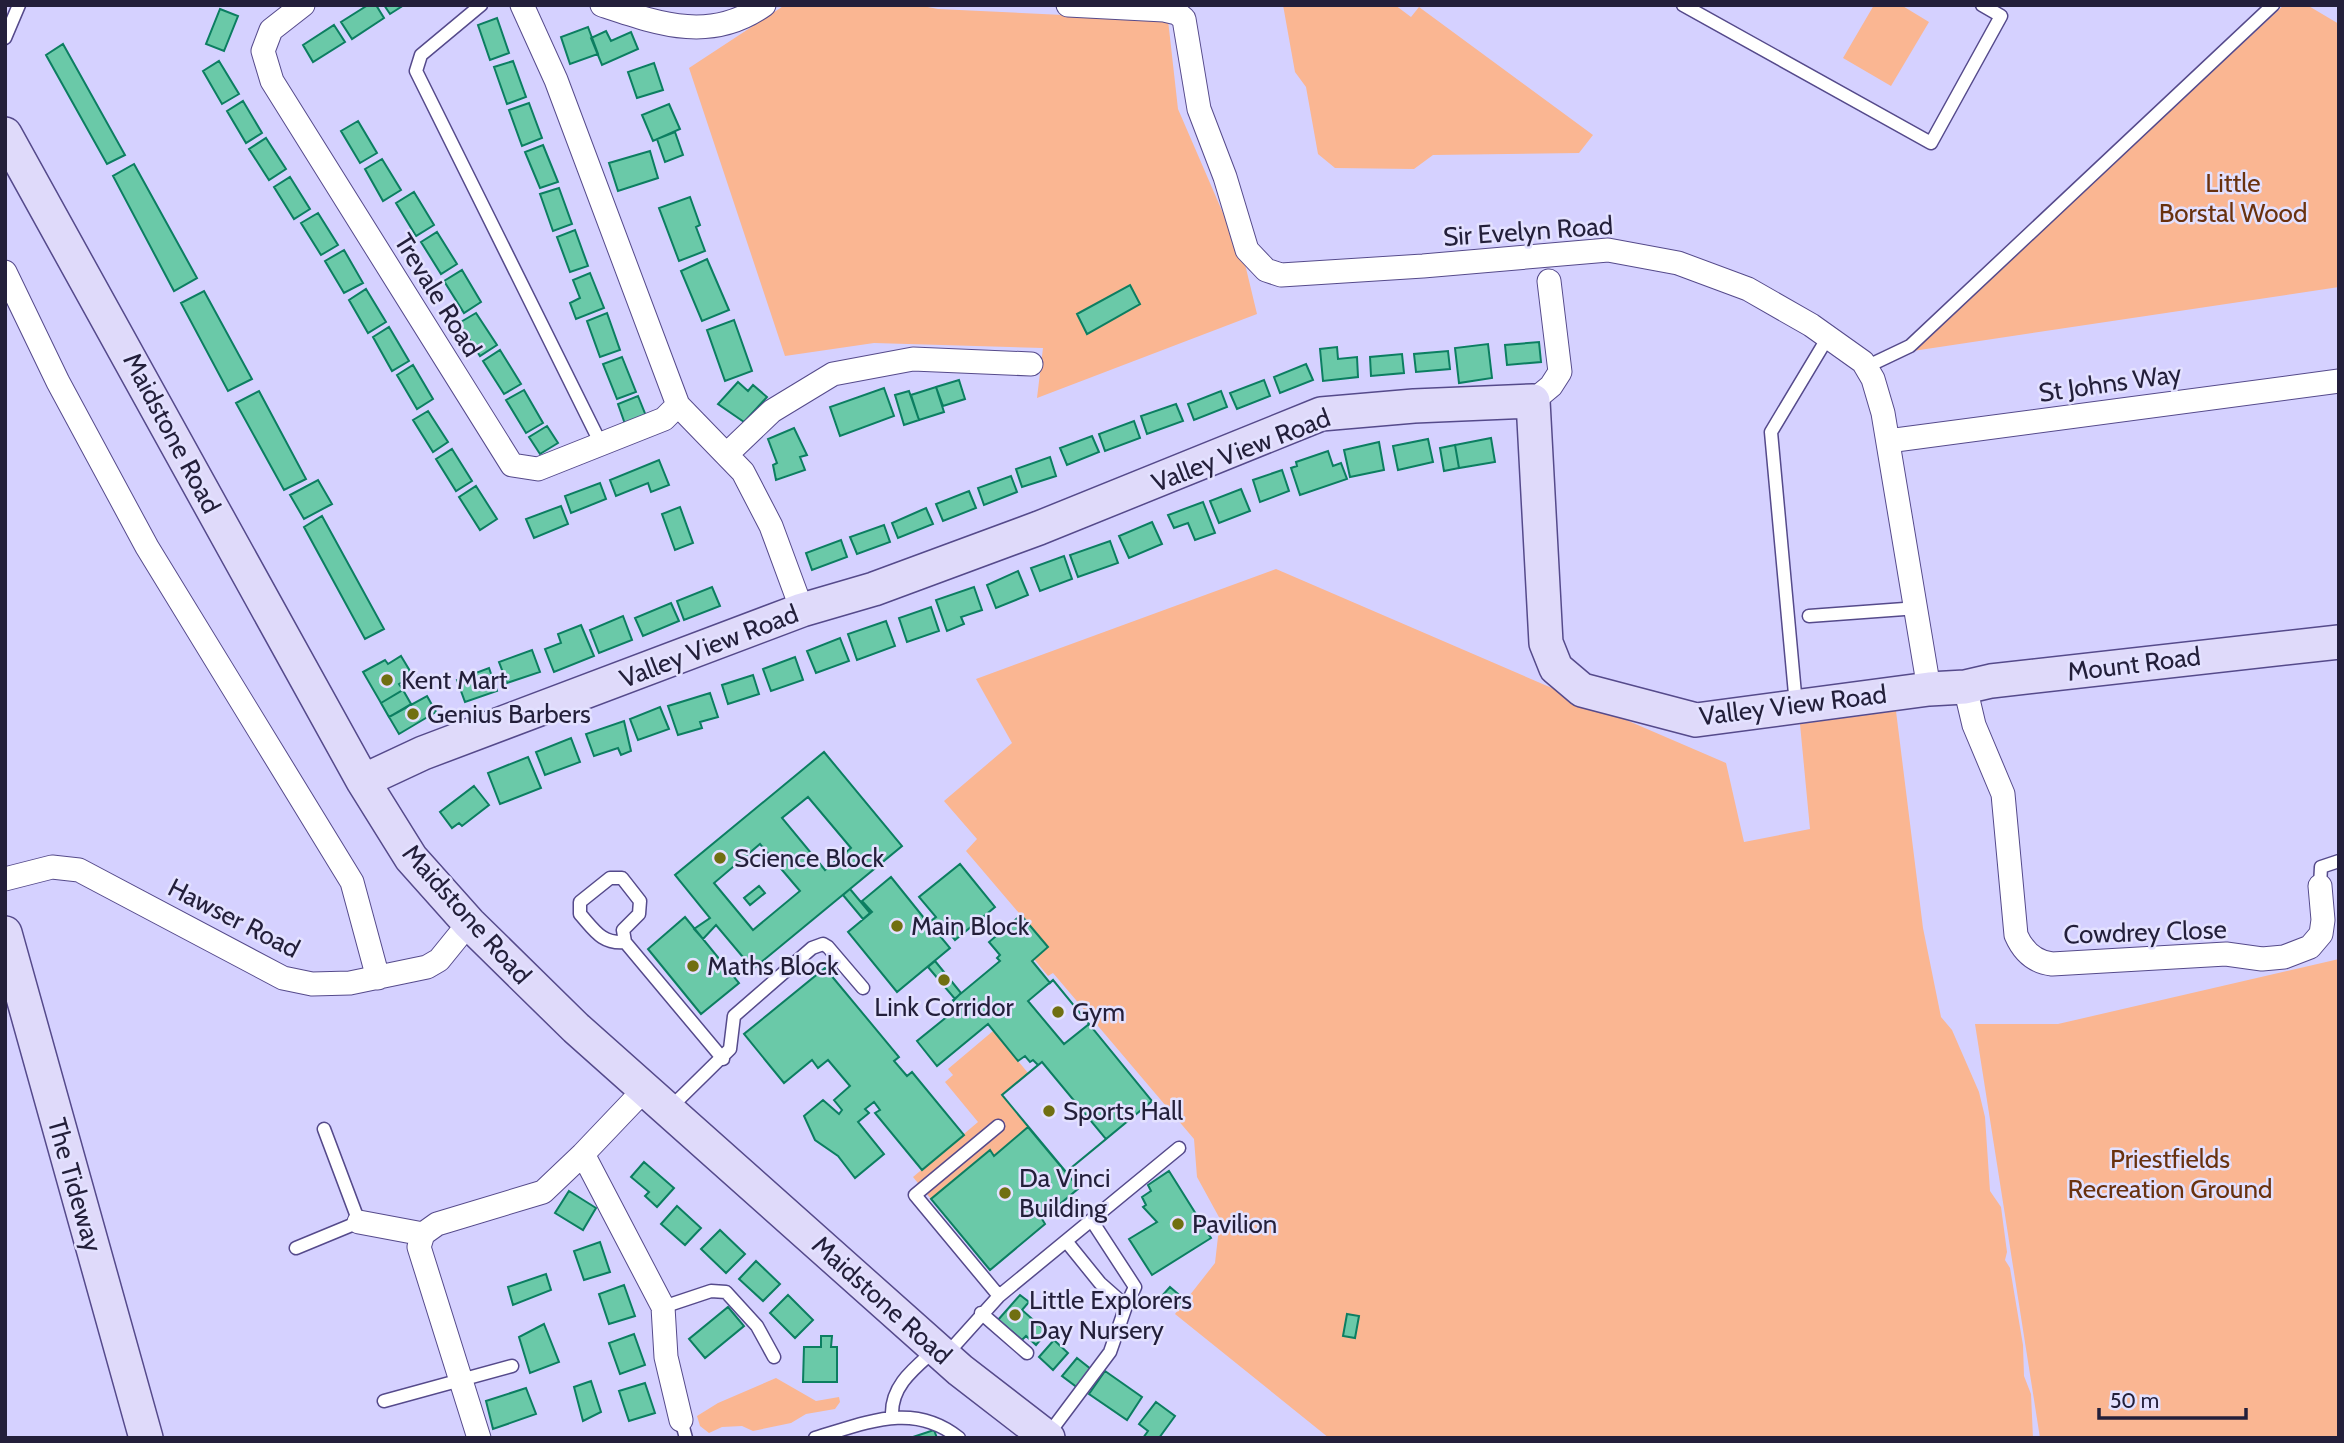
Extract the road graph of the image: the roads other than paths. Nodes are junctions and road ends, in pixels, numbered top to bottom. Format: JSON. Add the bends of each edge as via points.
{"nodes":[{"id":1,"x":19,"y":5,"type":"edge"},
{"id":2,"x":303,"y":5,"type":"edge"},
{"id":3,"x":481,"y":5,"type":"edge"},
{"id":4,"x":522,"y":5,"type":"edge"},
{"id":5,"x":602,"y":5,"type":"edge"},
{"id":6,"x":764,"y":5,"type":"edge"},
{"id":7,"x":1068,"y":5,"type":"edge"},
{"id":8,"x":1683,"y":5,"type":"edge"},
{"id":9,"x":1982,"y":5,"type":"edge"},
{"id":10,"x":2273,"y":5,"type":"edge"},
{"id":11,"x":5,"y":38,"type":"edge"},
{"id":12,"x":5,"y":135,"type":"edge"},
{"id":13,"x":5,"y":272,"type":"edge"},
{"id":14,"x":1549,"y":281,"type":"dead end"},
{"id":15,"x":1828,"y":337,"type":"junction"},
{"id":16,"x":1031,"y":364,"type":"dead end"},
{"id":17,"x":1868,"y":366,"type":"junction"},
{"id":18,"x":2339,"y":381,"type":"edge"},
{"id":19,"x":1533,"y":401,"type":"junction"},
{"id":20,"x":678,"y":405,"type":"junction"},
{"id":21,"x":1888,"y":441,"type":"junction"},
{"id":22,"x":601,"y":444,"type":"junction"},
{"id":23,"x":727,"y":454,"type":"junction"},
{"id":24,"x":1918,"y":608,"type":"junction"},
{"id":25,"x":802,"y":610,"type":"junction"},
{"id":26,"x":1809,"y":616,"type":"dead end"},
{"id":27,"x":2339,"y":642,"type":"edge"},
{"id":28,"x":1965,"y":687,"type":"junction"},
{"id":29,"x":1929,"y":688,"type":"junction"},
{"id":30,"x":1796,"y":706,"type":"junction"},
{"id":31,"x":363,"y":781,"type":"junction"},
{"id":32,"x":2339,"y":861,"type":"edge"},
{"id":33,"x":5,"y":879,"type":"edge"},
{"id":34,"x":2319,"y":886,"type":"joint"},
{"id":35,"x":469,"y":923,"type":"junction"},
{"id":36,"x":5,"y":933,"type":"edge"},
{"id":37,"x":625,"y":942,"type":"junction"},
{"id":38,"x":378,"y":978,"type":"junction"},
{"id":39,"x":863,"y":988,"type":"dead end"},
{"id":40,"x":723,"y":1059,"type":"junction"},
{"id":41,"x":655,"y":1101,"type":"junction"},
{"id":42,"x":998,"y":1126,"type":"dead end"},
{"id":43,"x":324,"y":1129,"type":"dead end"},
{"id":44,"x":1179,"y":1148,"type":"dead end"},
{"id":45,"x":583,"y":1154,"type":"junction"},
{"id":46,"x":1092,"y":1220,"type":"junction"},
{"id":47,"x":359,"y":1222,"type":"junction"},
{"id":48,"x":423,"y":1234,"type":"junction"},
{"id":49,"x":1066,"y":1241,"type":"junction"},
{"id":50,"x":296,"y":1248,"type":"dead end"},
{"id":51,"x":999,"y":1296,"type":"junction"},
{"id":52,"x":1126,"y":1306,"type":"junction"},
{"id":53,"x":663,"y":1307,"type":"junction"},
{"id":54,"x":981,"y":1313,"type":"junction"},
{"id":55,"x":940,"y":1352,"type":"junction"},
{"id":56,"x":1027,"y":1353,"type":"dead end"},
{"id":57,"x":774,"y":1357,"type":"dead end"},
{"id":58,"x":512,"y":1366,"type":"dead end"},
{"id":59,"x":462,"y":1380,"type":"junction"},
{"id":60,"x":384,"y":1401,"type":"dead end"},
{"id":61,"x":892,"y":1415,"type":"junction"},
{"id":62,"x":684,"y":1429,"type":"edge"},
{"id":63,"x":849,"y":1433,"type":"edge"},
{"id":64,"x":1047,"y":1437,"type":"edge"},
{"id":65,"x":146,"y":1438,"type":"edge"},
{"id":66,"x":479,"y":1438,"type":"edge"},
{"id":67,"x":815,"y":1438,"type":"edge"},
{"id":68,"x":959,"y":1438,"type":"edge"}],
"edges":[{"from":1,"to":11,"type":"lane"},
{"from":2,"to":22,"type":"street","name":"Trevale Road","via":[[271,30],[263,51],[272,81],[512,465],[538,470]]},
{"from":3,"to":22,"type":"lane","via":[[421,55],[416,71]]},
{"from":4,"to":20,"type":"street","via":[[556,80]]},
{"from":5,"to":6,"type":"street","via":[[659,24],[691,29],[728,24]]},
{"from":7,"to":15,"type":"street","name":"Sir Evelyn Road","via":[[1164,10],[1184,19],[1199,109],[1247,250],[1269,272],[1423,266],[1612,250],[1719,276]]},
{"from":8,"to":9,"type":"lane","via":[[1931,143],[2001,16]]},
{"from":10,"to":17,"type":"lane","via":[[1910,346]]},
{"from":12,"to":31,"type":"street","name":"Maidstone Road"},
{"from":13,"to":38,"type":"street","via":[[58,382],[148,547],[352,882]]},
{"from":14,"to":19,"type":"street","via":[[1560,372]]},
{"from":15,"to":17,"type":"street","name":"Sir Evelyn Road"},
{"from":15,"to":30,"type":"lane","via":[[1771,432]]},
{"from":16,"to":23,"type":"street","via":[[913,359],[833,374],[772,411]]},
{"from":17,"to":21,"type":"street"},
{"from":18,"to":21,"type":"street","name":"St Johns Way"},
{"from":19,"to":25,"type":"street","name":"Valley View Road","via":[[1321,414],[1039,528],[874,589]]},
{"from":19,"to":30,"type":"street","name":"Valley View Road","via":[[1546,643],[1556,668],[1582,690],[1696,720]]},
{"from":20,"to":22,"type":"street","name":"Trevale Road","via":[[664,419]]},
{"from":20,"to":23,"type":"street"},
{"from":21,"to":24,"type":"street"},
{"from":23,"to":25,"type":"street","via":[[743,471],[771,526]]},
{"from":24,"to":26,"type":"lane"},
{"from":24,"to":29,"type":"street"},
{"from":25,"to":31,"type":"street","name":"Valley View Road","via":[[424,753]]},
{"from":27,"to":28,"type":"street","name":"Mount Road"},
{"from":28,"to":29,"type":"street","name":"Mount Road"},
{"from":28,"to":34,"type":"street","name":"Cowdrey Close","via":[[1974,725],[2003,794],[2016,935],[2035,959],[2052,964],[2226,954],[2282,957],[2310,947],[2320,936]]},
{"from":29,"to":30,"type":"street","name":"Valley View Road"},
{"from":31,"to":35,"type":"street","name":"Maidstone Road","via":[[411,858]]},
{"from":32,"to":34,"type":"lane","via":[[2321,867]]},
{"from":33,"to":38,"type":"street","name":"Hawser Road","via":[[52,867],[79,870],[283,978],[312,984]]},
{"from":35,"to":38,"type":"street","name":"Hawser Road","via":[[439,960]]},
{"from":35,"to":41,"type":"street","name":"Maidstone Road"},
{"from":36,"to":65,"type":"street","name":"The Tideway"},
{"from":37,"to":37,"type":"lane","via":[[601,938],[580,914],[580,902],[610,878],[622,878],[640,901],[639,914],[623,930]]},
{"from":37,"to":40,"type":"lane"},
{"from":39,"to":40,"type":"lane","via":[[828,947],[818,944],[734,1016],[730,1049]]},
{"from":40,"to":41,"type":"lane"},
{"from":41,"to":45,"type":"street"},
{"from":41,"to":55,"type":"street","name":"Maidstone Road"},
{"from":42,"to":51,"type":"lane","via":[[915,1195]]},
{"from":43,"to":47,"type":"lane"},
{"from":44,"to":46,"type":"lane"},
{"from":45,"to":48,"type":"street","via":[[543,1192],[437,1224]]},
{"from":45,"to":53,"type":"street"},
{"from":46,"to":49,"type":"lane"},
{"from":46,"to":52,"type":"lane","via":[[1135,1287]]},
{"from":47,"to":48,"type":"street"},
{"from":47,"to":50,"type":"lane"},
{"from":48,"to":59,"type":"street","via":[[419,1247]]},
{"from":49,"to":51,"type":"lane"},
{"from":49,"to":52,"type":"lane","via":[[1100,1283]]},
{"from":51,"to":54,"type":"lane"},
{"from":52,"to":64,"type":"lane","via":[[1110,1352]]},
{"from":53,"to":57,"type":"lane","via":[[711,1291],[726,1292],[757,1326]]},
{"from":53,"to":62,"type":"street","via":[[667,1357]]},
{"from":54,"to":55,"type":"lane"},
{"from":54,"to":56,"type":"lane"},
{"from":55,"to":61,"type":"lane","via":[[902,1381],[892,1401]]},
{"from":55,"to":64,"type":"street","name":"Maidstone Road"},
{"from":58,"to":59,"type":"lane"},
{"from":59,"to":60,"type":"lane"},
{"from":59,"to":66,"type":"street"},
{"from":61,"to":63,"type":"lane"},
{"from":61,"to":68,"type":"lane","via":[[937,1423]]},
{"from":63,"to":67,"type":"lane"}]}
